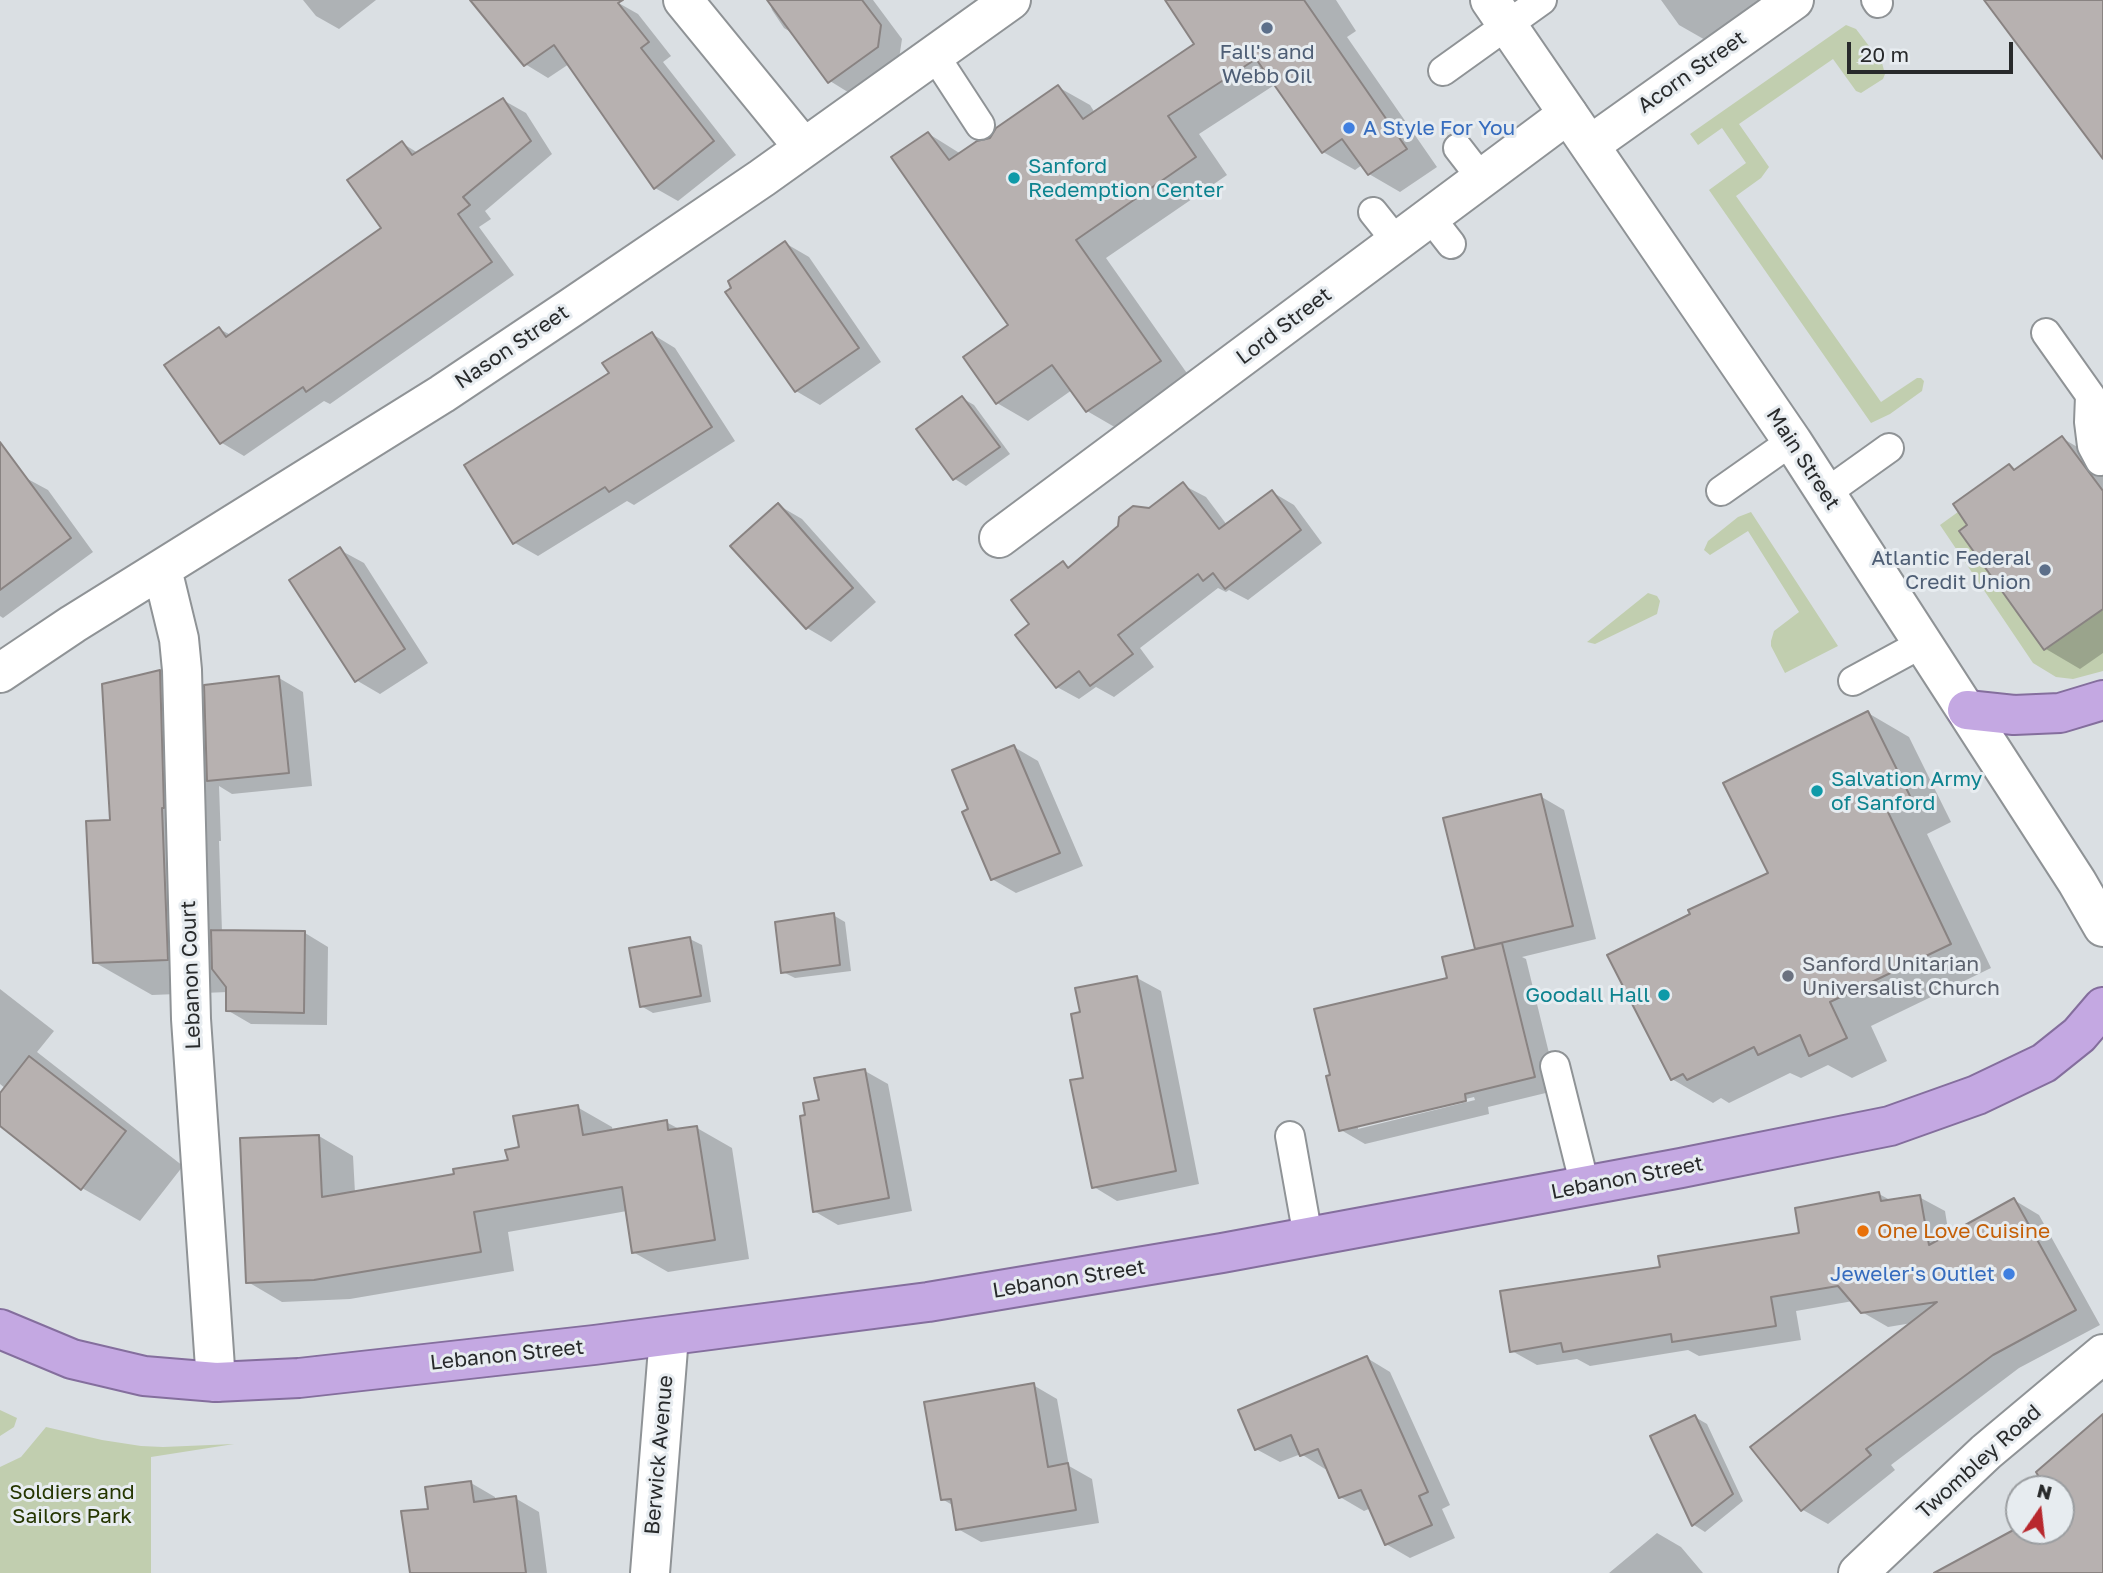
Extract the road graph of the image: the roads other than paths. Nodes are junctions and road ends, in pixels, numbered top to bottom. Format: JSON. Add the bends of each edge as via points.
{"nodes":[{"id":1,"x":683,"y":0,"type":"edge"},
{"id":2,"x":1011,"y":0,"type":"edge"},
{"id":3,"x":1542,"y":0,"type":"edge"},
{"id":4,"x":1794,"y":0,"type":"edge"},
{"id":5,"x":1498,"y":12,"type":"edge"},
{"id":6,"x":935,"y":56,"type":"junction"},
{"id":7,"x":1443,"y":71,"type":"dead end"},
{"id":8,"x":1568,"y":114,"type":"junction"},
{"id":9,"x":979,"y":125,"type":"dead end"},
{"id":10,"x":1590,"y":145,"type":"junction"},
{"id":11,"x":804,"y":148,"type":"junction"},
{"id":12,"x":1458,"y":148,"type":"dead end"},
{"id":13,"x":1482,"y":179,"type":"junction"},
{"id":14,"x":1373,"y":212,"type":"dead end"},
{"id":15,"x":1397,"y":242,"type":"junction"},
{"id":16,"x":2046,"y":333,"type":"dead end"},
{"id":17,"x":2099,"y":405,"type":"edge"},
{"id":18,"x":1792,"y":441,"type":"junction"},
{"id":19,"x":1889,"y":448,"type":"dead end"},
{"id":20,"x":2100,"y":461,"type":"dead end"},
{"id":21,"x":1721,"y":491,"type":"dead end"},
{"id":22,"x":1826,"y":493,"type":"junction"},
{"id":23,"x":999,"y":538,"type":"dead end"},
{"id":24,"x":162,"y":569,"type":"junction"},
{"id":25,"x":1923,"y":643,"type":"junction"},
{"id":26,"x":0,"y":673,"type":"edge"},
{"id":27,"x":1853,"y":681,"type":"dead end"},
{"id":28,"x":2103,"y":701,"type":"edge"},
{"id":29,"x":1967,"y":710,"type":"junction"},
{"id":30,"x":2103,"y":927,"type":"edge"},
{"id":31,"x":2103,"y":1007,"type":"edge"},
{"id":32,"x":1555,"y":1066,"type":"dead end"},
{"id":33,"x":1290,"y":1136,"type":"dead end"},
{"id":34,"x":1584,"y":1186,"type":"junction"},
{"id":35,"x":1308,"y":1237,"type":"junction"},
{"id":36,"x":0,"y":1329,"type":"edge"},
{"id":37,"x":668,"y":1336,"type":"junction"},
{"id":38,"x":2103,"y":1354,"type":"edge"},
{"id":39,"x":216,"y":1382,"type":"junction"},
{"id":40,"x":650,"y":1573,"type":"edge"},
{"id":41,"x":1858,"y":1573,"type":"edge"}],
"edges":[{"from":1,"to":11,"type":"street"},
{"from":2,"to":6,"type":"street","name":"Nason Street"},
{"from":3,"to":5,"type":"lane"},
{"from":4,"to":10,"type":"street","name":"Acorn Street"},
{"from":5,"to":7,"type":"lane"},
{"from":5,"to":8,"type":"street","name":"Main Street"},
{"from":6,"to":9,"type":"lane"},
{"from":6,"to":11,"type":"street","name":"Nason Street"},
{"from":8,"to":10,"type":"street","name":"Main Street"},
{"from":8,"to":13,"type":"street","name":"Lord Street"},
{"from":10,"to":18,"type":"street","name":"Main Street"},
{"from":11,"to":24,"type":"street","name":"Nason Street","via":[[442,394]]},
{"from":12,"to":13,"type":"lane"},
{"from":13,"to":15,"type":"street","name":"Lord Street","via":[[1440,231]]},
{"from":14,"to":15,"type":"lane"},
{"from":15,"to":23,"type":"street","name":"Lord Street"},
{"from":16,"to":17,"type":"lane"},
{"from":17,"to":20,"type":"lane","via":[[2089,422],[2092,446]]},
{"from":18,"to":21,"type":"lane"},
{"from":18,"to":22,"type":"street","name":"Main Street"},
{"from":19,"to":22,"type":"lane"},
{"from":22,"to":25,"type":"street","name":"Main Street"},
{"from":24,"to":26,"type":"street","name":"Nason Street"},
{"from":24,"to":39,"type":"street","name":"Lebanon Court","via":[[182,670],[181,1012]]},
{"from":25,"to":27,"type":"lane"},
{"from":25,"to":29,"type":"street","name":"Main Street"},
{"from":28,"to":29,"type":"highway","via":[[2060,713]]},
{"from":29,"to":30,"type":"street","name":"Main Street"},
{"from":31,"to":34,"type":"highway","name":"Lebanon Street","via":[[2079,1035],[2044,1063],[1977,1095],[1890,1126]]},
{"from":32,"to":34,"type":"lane"},
{"from":33,"to":35,"type":"lane"},
{"from":34,"to":35,"type":"highway","name":"Lebanon Street"},
{"from":35,"to":37,"type":"highway","name":"Lebanon Street","via":[[928,1302]]},
{"from":36,"to":39,"type":"highway","name":"Lebanon Street","via":[[72,1359],[144,1376]]},
{"from":37,"to":39,"type":"highway","name":"Lebanon Street","via":[[299,1378]]},
{"from":37,"to":40,"type":"street","name":"Berwick Avenue"},
{"from":38,"to":41,"type":"street","name":"Twombley Road","via":[[1986,1452]]}]}
